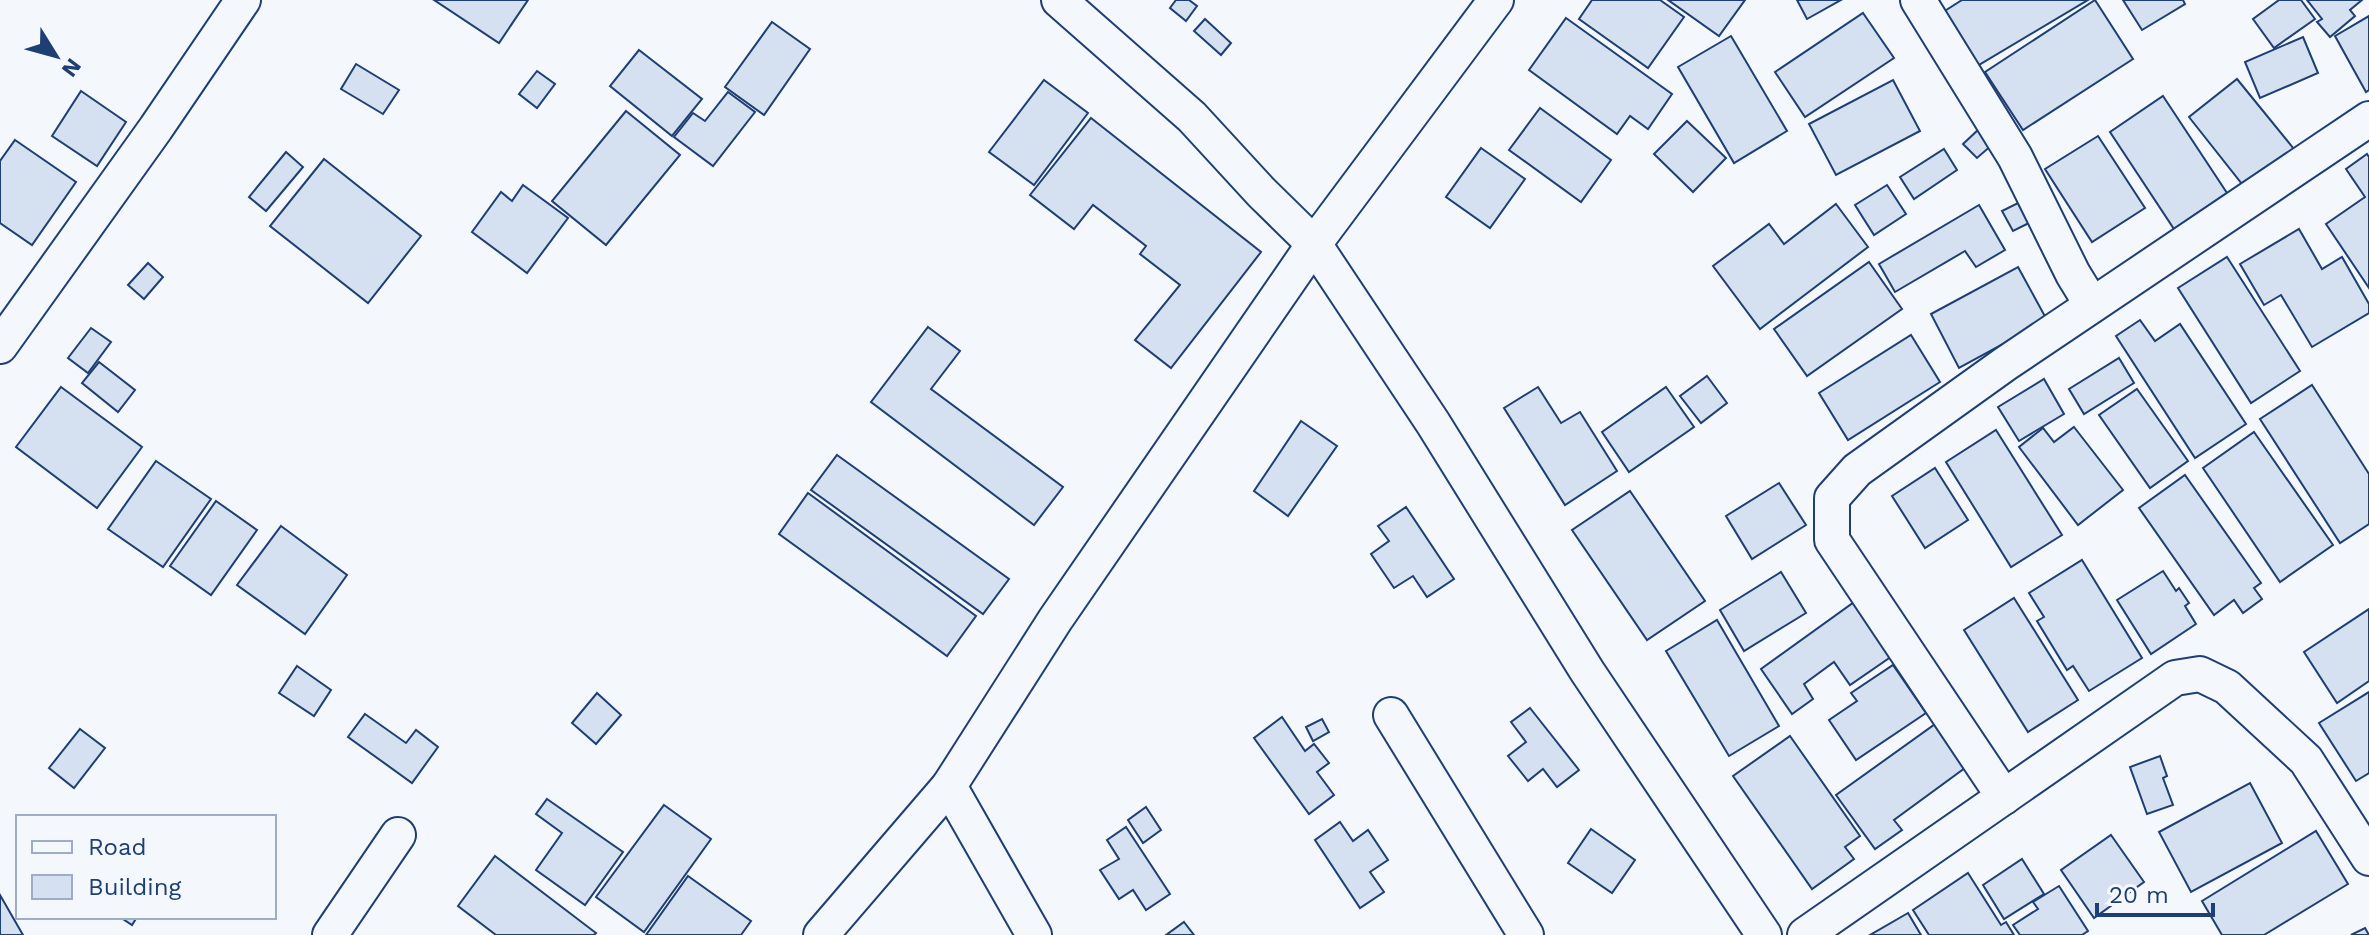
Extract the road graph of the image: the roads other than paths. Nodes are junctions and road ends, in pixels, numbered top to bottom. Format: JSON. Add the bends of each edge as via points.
{"nodes":[{"id":1,"x":243,"y":0,"type":"edge"},
{"id":2,"x":1059,"y":0,"type":"edge"},
{"id":3,"x":1496,"y":0,"type":"edge"},
{"id":4,"x":1918,"y":0,"type":"edge"},
{"id":5,"x":2369,"y":119,"type":"edge"},
{"id":6,"x":1314,"y":244,"type":"junction"},
{"id":7,"x":2092,"y":305,"type":"junction"},
{"id":8,"x":0,"y":346,"type":"edge"},
{"id":9,"x":1391,"y":715,"type":"dead end"},
{"id":10,"x":949,"y":786,"type":"junction"},
{"id":11,"x":2004,"y":797,"type":"junction"},
{"id":12,"x":398,"y":835,"type":"dead end"},
{"id":13,"x":2369,"y":858,"type":"edge"},
{"id":14,"x":330,"y":935,"type":"edge"},
{"id":15,"x":821,"y":935,"type":"edge"},
{"id":16,"x":1034,"y":935,"type":"edge"},
{"id":17,"x":1526,"y":935,"type":"edge"},
{"id":18,"x":1764,"y":935,"type":"edge"},
{"id":19,"x":1805,"y":935,"type":"edge"}],
"edges":[{"from":1,"to":8,"type":"street"},
{"from":2,"to":6,"type":"street","via":[[1192,117]]},
{"from":3,"to":6,"type":"street"},
{"from":4,"to":7,"type":"street","via":[[2015,157]]},
{"from":5,"to":7,"type":"street"},
{"from":6,"to":10,"type":"street","via":[[1055,620]]},
{"from":6,"to":18,"type":"street","via":[[1587,671]]},
{"from":7,"to":11,"type":"street","via":[[1857,470],[1832,498],[1832,540]]},
{"from":9,"to":17,"type":"street"},
{"from":10,"to":15,"type":"street"},
{"from":10,"to":16,"type":"street"},
{"from":11,"to":13,"type":"street","via":[[2175,678],[2200,674],[2227,687],[2306,760]]},
{"from":11,"to":19,"type":"street"},
{"from":12,"to":14,"type":"street"}]}
